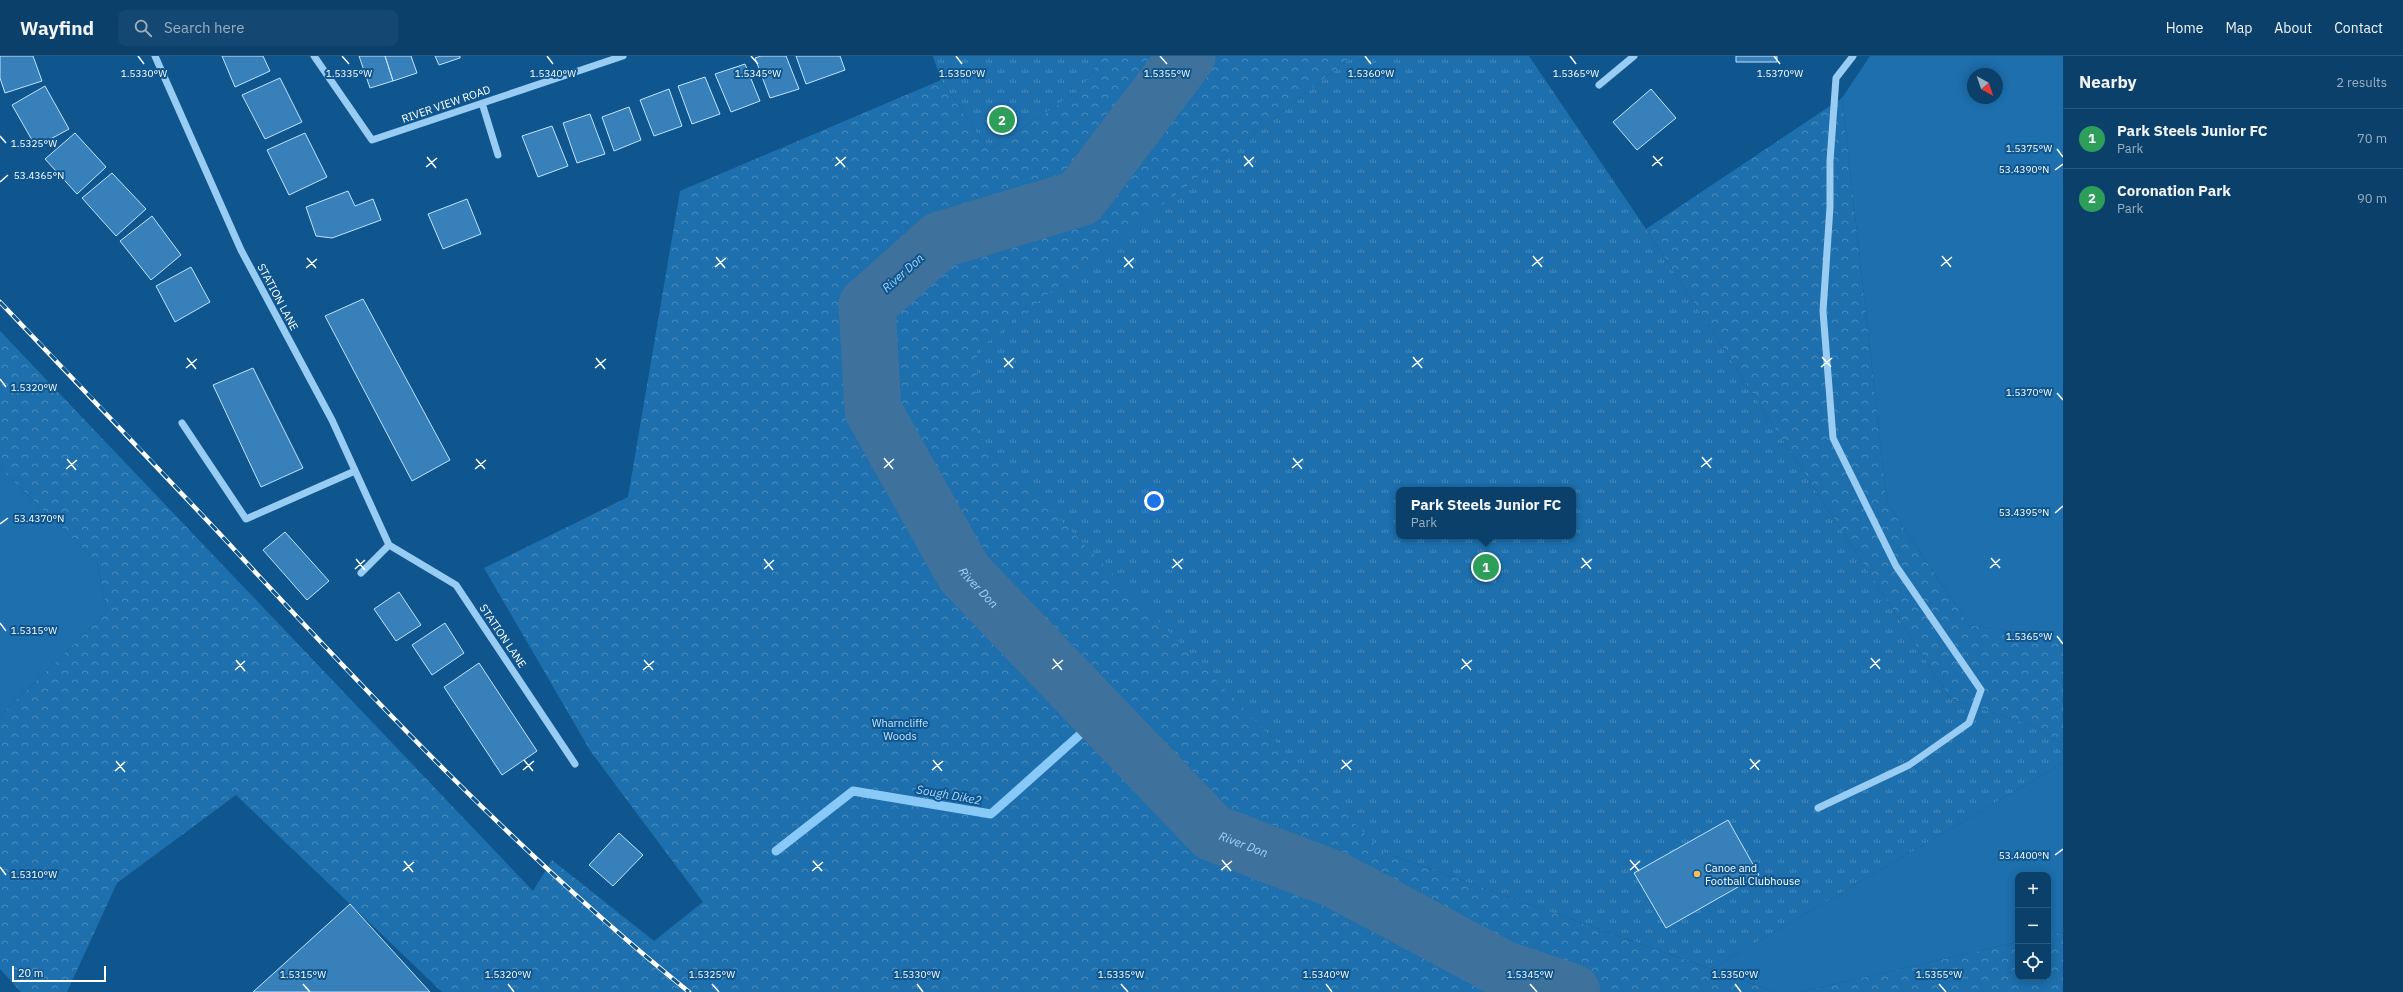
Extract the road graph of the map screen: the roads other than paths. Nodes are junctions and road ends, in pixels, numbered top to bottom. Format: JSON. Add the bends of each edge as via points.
{"nodes":[{"id":1,"x":155,"y":56,"type":"edge"},
{"id":2,"x":314,"y":56,"type":"edge"},
{"id":3,"x":623,"y":56,"type":"edge"},
{"id":4,"x":1634,"y":56,"type":"edge"},
{"id":5,"x":1852,"y":56,"type":"edge"},
{"id":6,"x":1598,"y":85,"type":"dead end"},
{"id":7,"x":482,"y":103,"type":"junction"},
{"id":8,"x":498,"y":155,"type":"dead end"},
{"id":9,"x":182,"y":422,"type":"dead end"},
{"id":10,"x":355,"y":472,"type":"junction"},
{"id":11,"x":389,"y":545,"type":"junction"},
{"id":12,"x":361,"y":573,"type":"dead end"},
{"id":13,"x":576,"y":764,"type":"dead end"},
{"id":14,"x":1818,"y":808,"type":"dead end"}],
"edges":[{"from":1,"to":10,"type":"street","name":"STATION LANE","via":[[241,250],[332,420]]},
{"from":2,"to":7,"type":"street","name":"RIVER VIEW ROAD","via":[[372,140]]},
{"from":3,"to":7,"type":"street","name":"RIVER VIEW ROAD"},
{"from":4,"to":6,"type":"street"},
{"from":5,"to":14,"type":"street","via":[[1836,78],[1830,161],[1830,207],[1823,311],[1833,438],[1896,566],[1981,690],[1969,723],[1909,765]]},
{"from":7,"to":8,"type":"street"},
{"from":9,"to":10,"type":"street","via":[[246,519]]},
{"from":10,"to":11,"type":"street","name":"STATION LANE"},
{"from":11,"to":12,"type":"street"},
{"from":11,"to":13,"type":"street","name":"STATION LANE","via":[[456,585]]}]}
